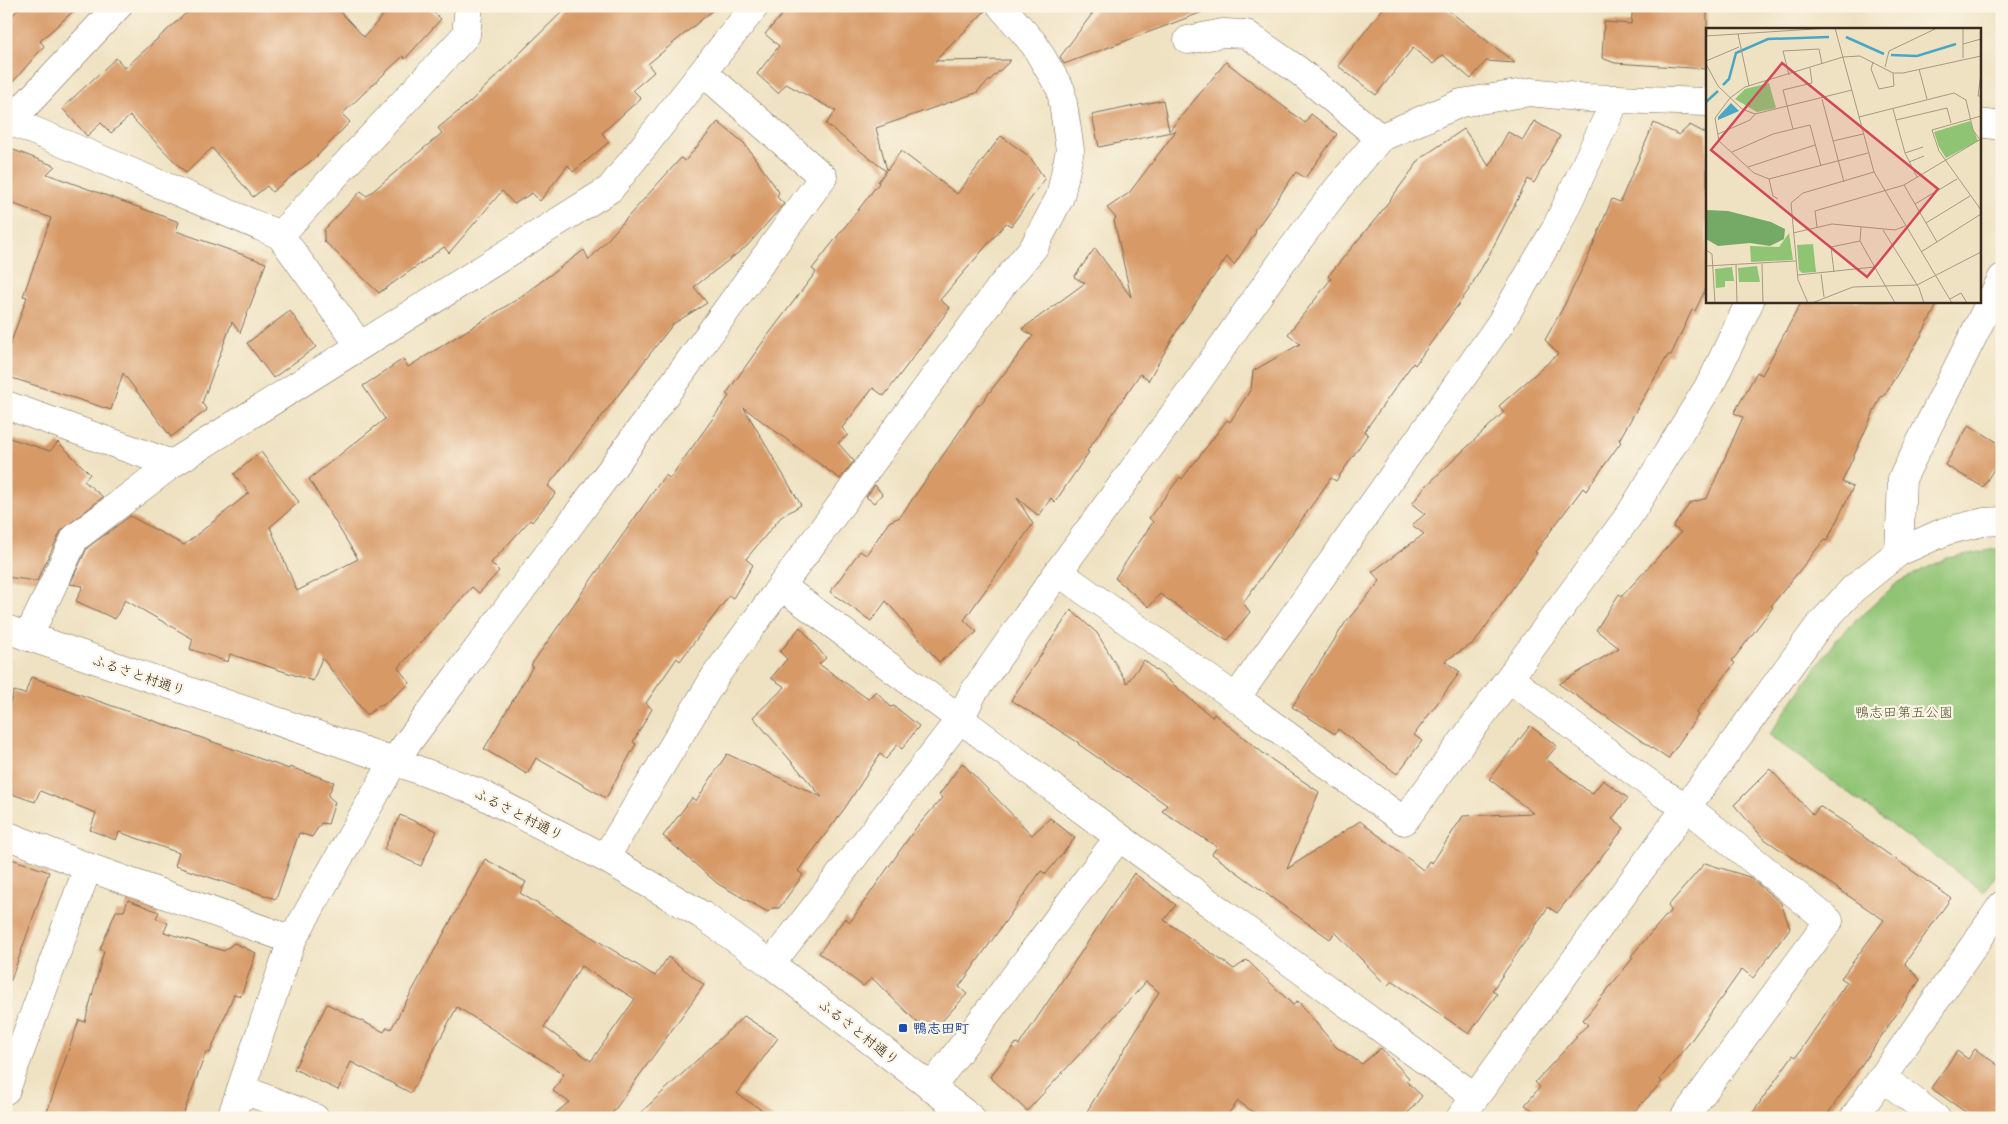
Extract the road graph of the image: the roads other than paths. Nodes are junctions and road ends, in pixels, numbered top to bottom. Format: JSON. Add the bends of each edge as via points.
{"nodes":[{"id":1,"x":118,"y":6,"type":"edge"},
{"id":2,"x":469,"y":6,"type":"edge"},
{"id":3,"x":755,"y":6,"type":"edge"},
{"id":4,"x":1001,"y":6,"type":"edge"},
{"id":5,"x":1188,"y":40,"type":"dead end"},
{"id":6,"x":704,"y":72,"type":"junction"},
{"id":7,"x":1616,"y":99,"type":"junction"},
{"id":8,"x":1706,"y":102,"type":"edge"},
{"id":9,"x":9,"y":120,"type":"edge"},
{"id":10,"x":1980,"y":124,"type":"edge"},
{"id":11,"x":2002,"y":126,"type":"edge"},
{"id":12,"x":1380,"y":138,"type":"junction"},
{"id":13,"x":280,"y":235,"type":"junction"},
{"id":14,"x":2002,"y":278,"type":"edge"},
{"id":15,"x":1750,"y":302,"type":"edge"},
{"id":16,"x":360,"y":346,"type":"junction"},
{"id":17,"x":6,"y":405,"type":"edge"},
{"id":18,"x":172,"y":464,"type":"junction"},
{"id":19,"x":2002,"y":521,"type":"edge"},
{"id":20,"x":1899,"y":552,"type":"junction"},
{"id":21,"x":1058,"y":572,"type":"junction"},
{"id":22,"x":781,"y":586,"type":"junction"},
{"id":23,"x":17,"y":633,"type":"edge"},
{"id":24,"x":1510,"y":679,"type":"junction"},
{"id":25,"x":1236,"y":698,"type":"junction"},
{"id":26,"x":960,"y":719,"type":"junction"},
{"id":27,"x":394,"y":761,"type":"junction"},
{"id":28,"x":1687,"y":807,"type":"junction"},
{"id":29,"x":6,"y":835,"type":"edge"},
{"id":30,"x":1119,"y":837,"type":"junction"},
{"id":31,"x":605,"y":858,"type":"junction"},
{"id":32,"x":88,"y":867,"type":"junction"},
{"id":33,"x":2002,"y":905,"type":"edge"},
{"id":34,"x":292,"y":940,"type":"junction"},
{"id":35,"x":771,"y":964,"type":"junction"},
{"id":36,"x":1882,"y":1077,"type":"junction"},
{"id":37,"x":931,"y":1088,"type":"junction"},
{"id":38,"x":242,"y":1089,"type":"junction"},
{"id":39,"x":6,"y":1090,"type":"edge"},
{"id":40,"x":1468,"y":1107,"type":"edge"},
{"id":41,"x":231,"y":1118,"type":"edge"},
{"id":42,"x":315,"y":1118,"type":"edge"},
{"id":43,"x":971,"y":1118,"type":"edge"},
{"id":44,"x":1684,"y":1118,"type":"edge"},
{"id":45,"x":1854,"y":1118,"type":"edge"},
{"id":46,"x":1936,"y":1118,"type":"edge"}],
"edges":[{"from":1,"to":9,"type":"street"},
{"from":2,"to":13,"type":"street","via":[[466,35]]},
{"from":3,"to":6,"type":"street"},
{"from":4,"to":22,"type":"street","via":[[1034,44],[1061,90],[1070,150],[1060,197],[1034,247],[999,289]]},
{"from":5,"to":12,"type":"street","via":[[1223,32],[1246,34],[1299,71]]},
{"from":6,"to":16,"type":"street","via":[[610,189]]},
{"from":6,"to":27,"type":"street","via":[[824,177]]},
{"from":7,"to":8,"type":"street"},
{"from":7,"to":12,"type":"street","via":[[1530,92],[1461,103]]},
{"from":7,"to":25,"type":"street","via":[[1556,228],[1500,324]]},
{"from":9,"to":13,"type":"street"},
{"from":10,"to":11,"type":"street"},
{"from":12,"to":21,"type":"street","via":[[1281,263]]},
{"from":13,"to":16,"type":"street"},
{"from":14,"to":20,"type":"street","via":[[1902,479]]},
{"from":15,"to":24,"type":"street","via":[[1713,379],[1630,514]]},
{"from":16,"to":18,"type":"street"},
{"from":17,"to":18,"type":"street"},
{"from":18,"to":23,"type":"street","via":[[75,538]]},
{"from":19,"to":20,"type":"street","via":[[1946,531]]},
{"from":20,"to":28,"type":"street","via":[[1853,589],[1817,628]]},
{"from":21,"to":25,"type":"street"},
{"from":21,"to":26,"type":"street","via":[[973,693]]},
{"from":22,"to":26,"type":"street"},
{"from":22,"to":31,"type":"street","via":[[716,675]]},
{"from":23,"to":27,"type":"street","name":"ふるさと村通り"},
{"from":24,"to":25,"type":"street","via":[[1404,821]]},
{"from":24,"to":28,"type":"street","via":[[1662,793]]},
{"from":26,"to":30,"type":"street"},
{"from":26,"to":35,"type":"street"},
{"from":27,"to":31,"type":"street","name":"ふるさと村通り","via":[[477,792]]},
{"from":27,"to":34,"type":"street"},
{"from":28,"to":40,"type":"street"},
{"from":28,"to":44,"type":"street","via":[[1829,921]]},
{"from":29,"to":32,"type":"street"},
{"from":30,"to":37,"type":"street"},
{"from":30,"to":40,"type":"street"},
{"from":31,"to":35,"type":"street","name":"ふるさと村通り","via":[[702,915]]},
{"from":32,"to":34,"type":"street"},
{"from":32,"to":39,"type":"street"},
{"from":33,"to":36,"type":"street"},
{"from":34,"to":38,"type":"street"},
{"from":35,"to":37,"type":"street","name":"ふるさと村通り"},
{"from":36,"to":45,"type":"street"},
{"from":36,"to":46,"type":"street"},
{"from":37,"to":43,"type":"street","name":"ふるさと村通り"},
{"from":38,"to":41,"type":"street"},
{"from":38,"to":42,"type":"street"}]}
